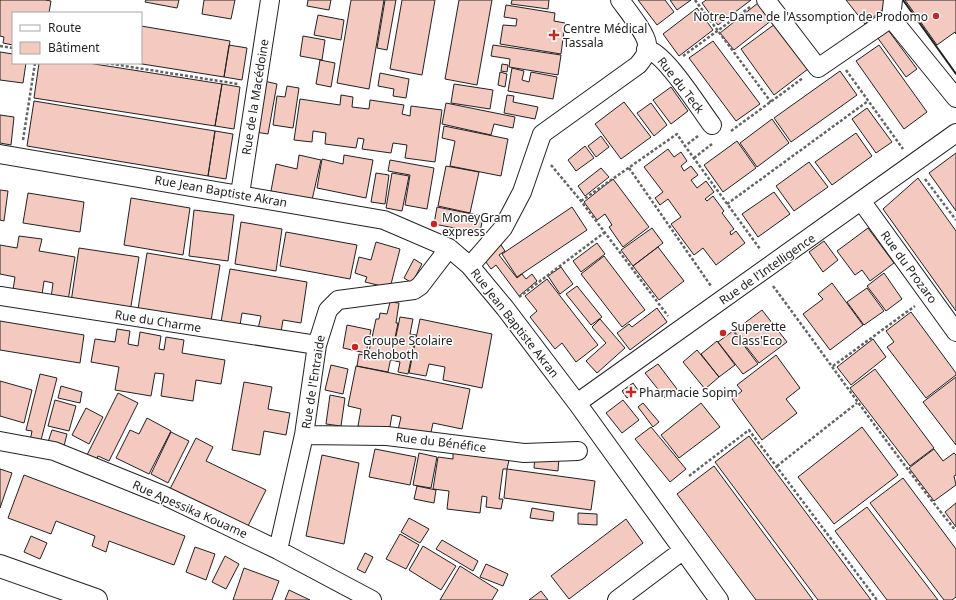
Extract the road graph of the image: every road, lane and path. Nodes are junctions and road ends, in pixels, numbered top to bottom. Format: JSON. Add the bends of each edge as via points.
{"nodes":[{"id":1,"x":270,"y":0,"type":"edge"},
{"id":2,"x":620,"y":0,"type":"edge"},
{"id":3,"x":695,"y":0,"type":"edge"},
{"id":4,"x":893,"y":0,"type":"edge"},
{"id":5,"x":760,"y":2,"type":"edge"},
{"id":6,"x":891,"y":18,"type":"junction"},
{"id":7,"x":718,"y":31,"type":"junction"},
{"id":8,"x":0,"y":46,"type":"edge"},
{"id":9,"x":12,"y":48,"type":"edge"},
{"id":10,"x":646,"y":49,"type":"junction"},
{"id":11,"x":835,"y":56,"type":"junction"},
{"id":12,"x":35,"y":64,"type":"edge"},
{"id":13,"x":112,"y":64,"type":"edge"},
{"id":14,"x":669,"y":66,"type":"junction"},
{"id":15,"x":818,"y":68,"type":"junction"},
{"id":16,"x":257,"y":87,"type":"junction"},
{"id":17,"x":956,"y":98,"type":"edge"},
{"id":18,"x":868,"y":101,"type":"junction"},
{"id":19,"x":771,"y":102,"type":"junction"},
{"id":20,"x":719,"y":130,"type":"junction"},
{"id":21,"x":956,"y":133,"type":"edge"},
{"id":22,"x":713,"y":144,"type":"dead end"},
{"id":23,"x":685,"y":146,"type":"junction"},
{"id":24,"x":537,"y":148,"type":"junction"},
{"id":25,"x":0,"y":154,"type":"edge"},
{"id":26,"x":21,"y":157,"type":"junction"},
{"id":27,"x":694,"y":158,"type":"junction"},
{"id":28,"x":914,"y":164,"type":"junction"},
{"id":29,"x":629,"y":168,"type":"junction"},
{"id":30,"x":240,"y":194,"type":"junction"},
{"id":31,"x":581,"y":201,"type":"junction"},
{"id":32,"x":862,"y":202,"type":"junction"},
{"id":33,"x":727,"y":204,"type":"junction"},
{"id":34,"x":956,"y":220,"type":"edge"},
{"id":35,"x":605,"y":232,"type":"junction"},
{"id":36,"x":449,"y":248,"type":"junction"},
{"id":37,"x":470,"y":266,"type":"junction"},
{"id":38,"x":767,"y":269,"type":"junction"},
{"id":39,"x":0,"y":296,"type":"edge"},
{"id":40,"x":930,"y":296,"type":"junction"},
{"id":41,"x":722,"y":301,"type":"junction"},
{"id":42,"x":505,"y":308,"type":"junction"},
{"id":43,"x":679,"y":331,"type":"junction"},
{"id":44,"x":956,"y":332,"type":"edge"},
{"id":45,"x":317,"y":345,"type":"junction"},
{"id":46,"x":833,"y":366,"type":"junction"},
{"id":47,"x":577,"y":403,"type":"junction"},
{"id":48,"x":857,"y":403,"type":"junction"},
{"id":49,"x":304,"y":435,"type":"junction"},
{"id":50,"x":0,"y":441,"type":"edge"},
{"id":51,"x":578,"y":451,"type":"dead end"},
{"id":52,"x":777,"y":466,"type":"junction"},
{"id":53,"x":689,"y":476,"type":"dead end"},
{"id":54,"x":956,"y":531,"type":"edge"},
{"id":55,"x":278,"y":550,"type":"junction"},
{"id":56,"x":682,"y":551,"type":"junction"},
{"id":57,"x":0,"y":566,"type":"edge"},
{"id":58,"x":96,"y":600,"type":"edge"},
{"id":59,"x":372,"y":600,"type":"edge"},
{"id":60,"x":617,"y":600,"type":"edge"},
{"id":61,"x":719,"y":600,"type":"edge"},
{"id":62,"x":877,"y":600,"type":"edge"}],
"edges":[{"from":1,"to":16,"type":"street","name":"Rue de la Macédoine"},
{"from":2,"to":10,"type":"street","via":[[643,34]]},
{"from":3,"to":7,"type":"path"},
{"from":4,"to":6,"type":"street"},
{"from":5,"to":7,"type":"path"},
{"from":5,"to":15,"type":"street"},
{"from":6,"to":11,"type":"street"},
{"from":6,"to":17,"type":"street"},
{"from":7,"to":14,"type":"path"},
{"from":7,"to":19,"type":"path"},
{"from":8,"to":9,"type":"path"},
{"from":10,"to":14,"type":"street","name":"Rue du Teck","via":[[653,50]]},
{"from":10,"to":24,"type":"street","via":[[646,54],[638,65],[542,134]]},
{"from":11,"to":15,"type":"street"},
{"from":11,"to":18,"type":"path"},
{"from":12,"to":26,"type":"path"},
{"from":13,"to":16,"type":"path"},
{"from":14,"to":20,"type":"street","name":"Rue du Teck"},
{"from":15,"to":19,"type":"path"},
{"from":16,"to":30,"type":"street","name":"Rue de la Macédoine"},
{"from":18,"to":28,"type":"path"},
{"from":18,"to":33,"type":"path"},
{"from":19,"to":20,"type":"path"},
{"from":20,"to":23,"type":"path"},
{"from":21,"to":28,"type":"street","name":"Rue de l'Intelligence"},
{"from":22,"to":27,"type":"path"},
{"from":23,"to":27,"type":"path"},
{"from":23,"to":29,"type":"path","via":[[677,134]]},
{"from":24,"to":31,"type":"path"},
{"from":24,"to":37,"type":"street","via":[[522,192],[503,228]]},
{"from":25,"to":26,"type":"street","name":"Rue Jean Baptiste Akran"},
{"from":26,"to":30,"type":"street","name":"Rue Jean Baptiste Akran"},
{"from":27,"to":33,"type":"path"},
{"from":28,"to":32,"type":"street","name":"Rue de l'Intelligence"},
{"from":28,"to":34,"type":"path"},
{"from":29,"to":31,"type":"path"},
{"from":29,"to":41,"type":"path"},
{"from":30,"to":36,"type":"street","name":"Rue Jean Baptiste Akran","via":[[384,220]]},
{"from":31,"to":35,"type":"path"},
{"from":32,"to":38,"type":"street","name":"Rue de l'Intelligence"},
{"from":32,"to":40,"type":"street","name":"Rue du Prozaro"},
{"from":33,"to":38,"type":"path"},
{"from":35,"to":42,"type":"path"},
{"from":35,"to":43,"type":"path"},
{"from":36,"to":37,"type":"street","name":"Rue Jean Baptiste Akran"},
{"from":36,"to":45,"type":"street","name":"Rue de l'Entraide","via":[[420,286],[414,290],[338,300],[332,304]]},
{"from":37,"to":42,"type":"street","name":"Rue Jean Baptiste Akran"},
{"from":38,"to":41,"type":"street","name":"Rue de l'Intelligence"},
{"from":38,"to":46,"type":"path"},
{"from":39,"to":45,"type":"street","name":"Rue du Charme"},
{"from":40,"to":44,"type":"street","name":"Rue du Prozaro"},
{"from":40,"to":46,"type":"path"},
{"from":41,"to":43,"type":"street","name":"Rue de l'Intelligence"},
{"from":42,"to":47,"type":"street","name":"Rue Jean Baptiste Akran"},
{"from":43,"to":47,"type":"street","name":"Rue de l'Intelligence"},
{"from":45,"to":49,"type":"street","name":"Rue de l'Entraide"},
{"from":46,"to":48,"type":"path"},
{"from":47,"to":56,"type":"street","name":"Rue Jean Baptiste Akran"},
{"from":48,"to":52,"type":"path"},
{"from":48,"to":54,"type":"path"},
{"from":49,"to":51,"type":"street","name":"Rue du Bénéfice","via":[[387,436],[524,453]]},
{"from":49,"to":55,"type":"street","name":"Rue de l'Entraide"},
{"from":50,"to":55,"type":"street","name":"Rue Apessika Kouame","via":[[54,451],[163,495]]},
{"from":52,"to":53,"type":"path","via":[[750,430]]},
{"from":52,"to":62,"type":"path"},
{"from":55,"to":59,"type":"street","name":"Rue Apessika Kouame"},
{"from":56,"to":60,"type":"street"},
{"from":56,"to":61,"type":"street","name":"Rue Jean Baptiste Akran"},
{"from":57,"to":58,"type":"street"}]}
